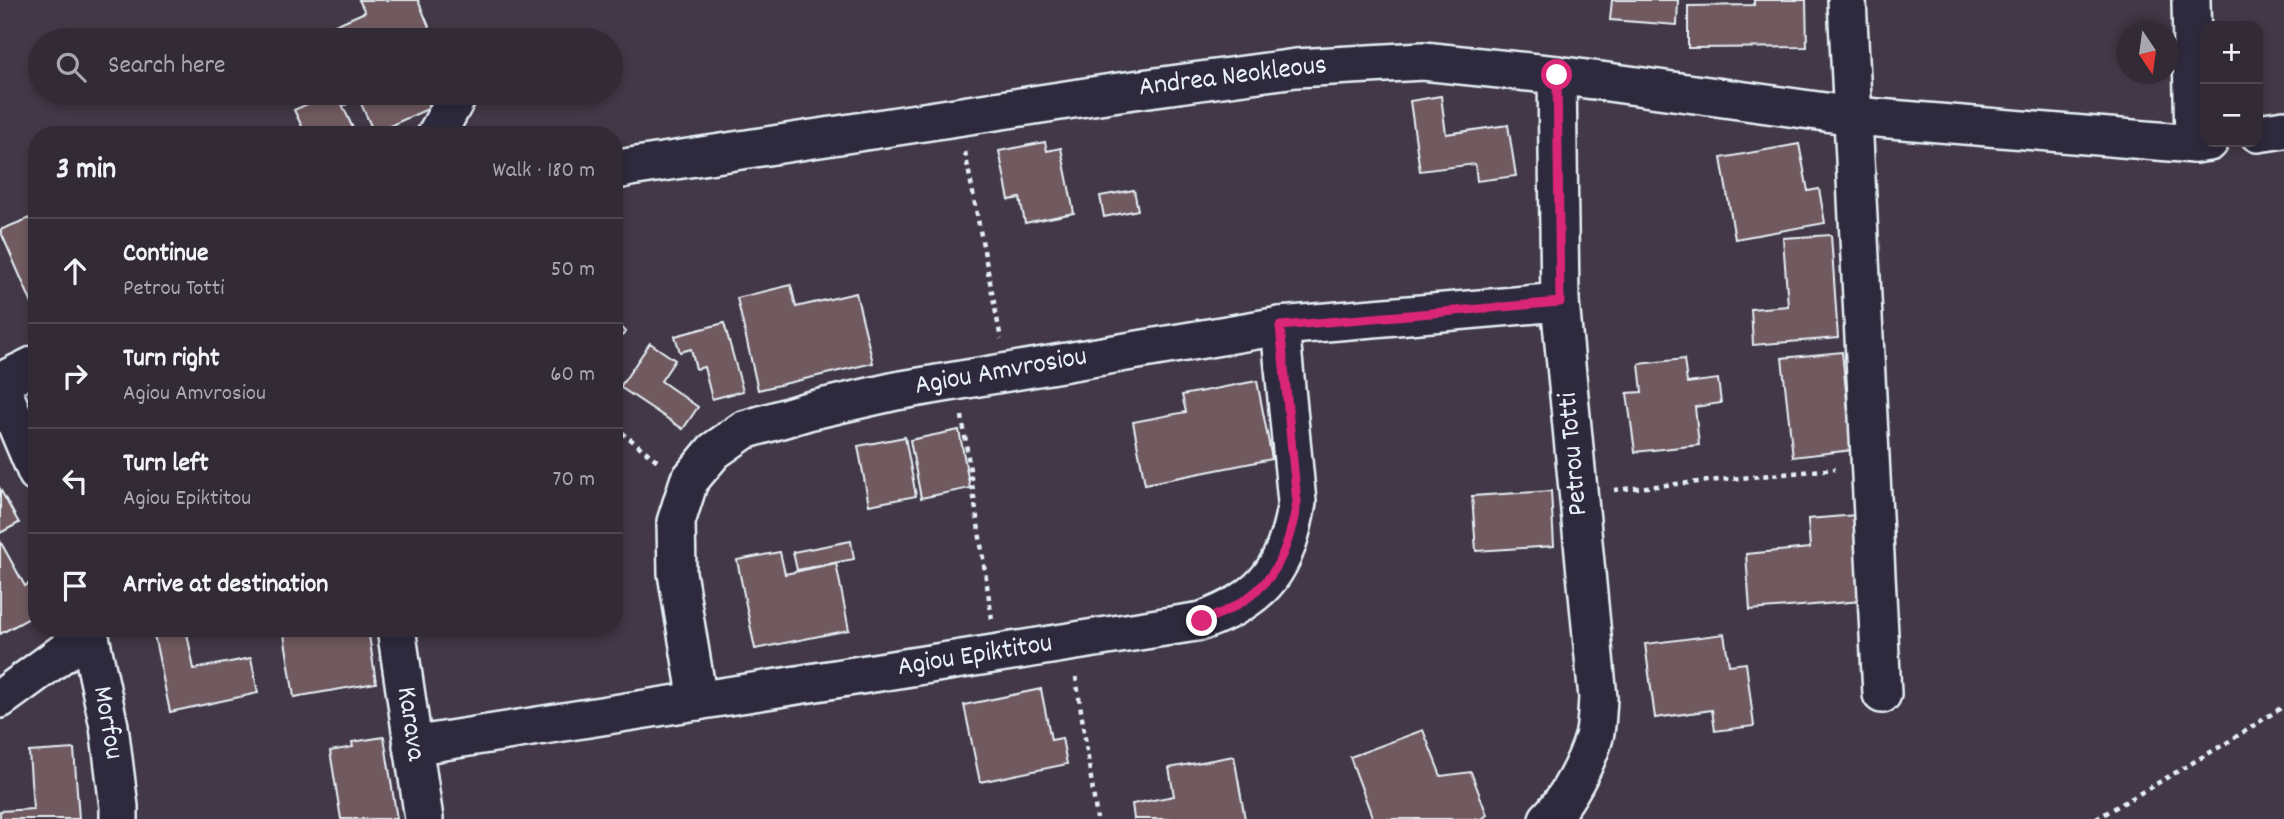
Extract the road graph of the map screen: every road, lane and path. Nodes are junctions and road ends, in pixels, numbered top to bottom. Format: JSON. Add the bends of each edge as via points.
{"nodes":[{"id":1,"x":1847,"y":0,"type":"edge"},
{"id":2,"x":2190,"y":0,"type":"edge"},
{"id":3,"x":1557,"y":75,"type":"junction"},
{"id":4,"x":452,"y":105,"type":"edge"},
{"id":5,"x":1854,"y":116,"type":"junction"},
{"id":6,"x":958,"y":117,"type":"junction"},
{"id":7,"x":2200,"y":119,"type":"edge"},
{"id":8,"x":441,"y":126,"type":"edge"},
{"id":9,"x":2284,"y":129,"type":"edge"},
{"id":10,"x":2263,"y":133,"type":"edge"},
{"id":11,"x":2200,"y":143,"type":"edge"},
{"id":12,"x":623,"y":169,"type":"edge"},
{"id":13,"x":1560,"y":302,"type":"junction"},
{"id":14,"x":1280,"y":326,"type":"junction"},
{"id":15,"x":28,"y":369,"type":"edge"},
{"id":16,"x":1007,"y":372,"type":"junction"},
{"id":17,"x":957,"y":381,"type":"junction"},
{"id":18,"x":0,"y":383,"type":"edge"},
{"id":19,"x":623,"y":433,"type":"edge"},
{"id":20,"x":28,"y":451,"type":"edge"},
{"id":21,"x":1871,"y":466,"type":"junction"},
{"id":22,"x":687,"y":485,"type":"junction"},
{"id":23,"x":1578,"y":493,"type":"junction"},
{"id":24,"x":81,"y":637,"type":"edge"},
{"id":25,"x":90,"y":637,"type":"edge"},
{"id":26,"x":397,"y":637,"type":"edge"},
{"id":27,"x":1070,"y":641,"type":"junction"},
{"id":28,"x":997,"y":653,"type":"junction"},
{"id":29,"x":1882,"y":694,"type":"dead end"},
{"id":30,"x":0,"y":699,"type":"edge"},
{"id":31,"x":698,"y":702,"type":"junction"},
{"id":32,"x":2284,"y":706,"type":"edge"},
{"id":33,"x":412,"y":746,"type":"junction"},
{"id":34,"x":119,"y":819,"type":"edge"},
{"id":35,"x":425,"y":819,"type":"edge"},
{"id":36,"x":1097,"y":819,"type":"edge"},
{"id":37,"x":1548,"y":819,"type":"edge"},
{"id":38,"x":2096,"y":819,"type":"edge"}],
"edges":[{"from":1,"to":5,"type":"street"},
{"from":2,"to":7,"type":"street"},
{"from":3,"to":5,"type":"street","name":"Andrea Neokleous"},
{"from":3,"to":6,"type":"street","name":"Andrea Neokleous","via":[[1423,61],[1296,68]]},
{"from":3,"to":13,"type":"street","name":"Petrou Totti"},
{"from":4,"to":8,"type":"street"},
{"from":5,"to":11,"type":"street","name":"Andrea Neokleous"},
{"from":5,"to":21,"type":"street"},
{"from":6,"to":12,"type":"street","name":"Andrea Neokleous"},
{"from":6,"to":16,"type":"path"},
{"from":9,"to":10,"type":"street"},
{"from":13,"to":14,"type":"street","name":"Agiou Amvrosiou"},
{"from":13,"to":23,"type":"street","name":"Petrou Totti"},
{"from":14,"to":16,"type":"street","name":"Agiou Amvrosiou"},
{"from":14,"to":27,"type":"street","name":"Agiou Epiktitou","via":[[1297,502],[1284,556],[1270,578],[1230,611],[1202,621]]},
{"from":15,"to":18,"type":"street"},
{"from":16,"to":17,"type":"street","name":"Agiou Amvrosiou"},
{"from":17,"to":22,"type":"street","name":"Agiou Amvrosiou","via":[[808,411],[744,430],[714,451]]},
{"from":17,"to":28,"type":"path"},
{"from":18,"to":20,"type":"street"},
{"from":19,"to":22,"type":"path"},
{"from":21,"to":23,"type":"path"},
{"from":21,"to":29,"type":"street"},
{"from":22,"to":31,"type":"street","name":"Agiou Amvrosiou","via":[[677,522],[677,573]]},
{"from":23,"to":37,"type":"street","name":"Petrou Totti","via":[[1598,698],[1594,736],[1583,764]]},
{"from":24,"to":30,"type":"street"},
{"from":25,"to":34,"type":"street","name":"Morfou","via":[[109,726]]},
{"from":26,"to":33,"type":"street","name":"Karava"},
{"from":27,"to":28,"type":"street","name":"Agiou Epiktitou"},
{"from":27,"to":36,"type":"path"},
{"from":28,"to":31,"type":"street","name":"Agiou Epiktitou"},
{"from":31,"to":33,"type":"street","name":"Agiou Epiktitou"},
{"from":32,"to":38,"type":"path"},
{"from":33,"to":35,"type":"street","name":"Karava"}]}
